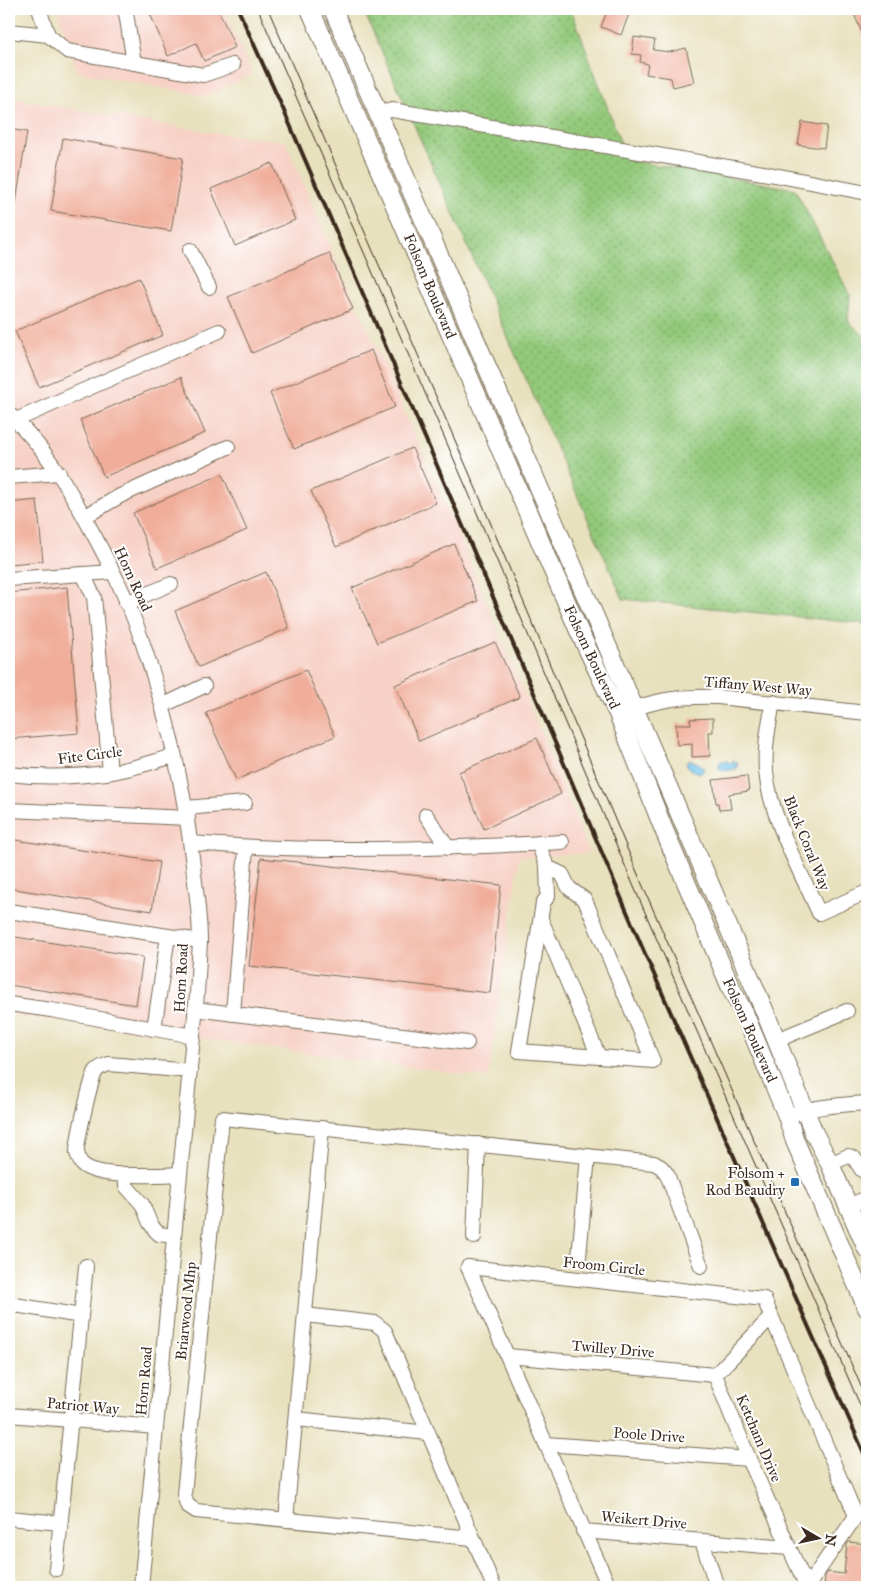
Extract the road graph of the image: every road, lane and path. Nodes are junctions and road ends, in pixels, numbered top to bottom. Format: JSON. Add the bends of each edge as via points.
{"nodes":[{"id":1,"x":39,"y":9,"type":"edge"},
{"id":2,"x":122,"y":9,"type":"edge"},
{"id":3,"x":310,"y":9,"type":"edge"},
{"id":4,"x":333,"y":9,"type":"edge"},
{"id":5,"x":319,"y":29,"type":"junction"},
{"id":6,"x":9,"y":31,"type":"edge"},
{"id":7,"x":48,"y":35,"type":"junction"},
{"id":8,"x":134,"y":63,"type":"junction"},
{"id":9,"x":233,"y":65,"type":"dead end"},
{"id":10,"x":378,"y":113,"type":"junction"},
{"id":11,"x":867,"y":193,"type":"edge"},
{"id":12,"x":190,"y":250,"type":"dead end"},
{"id":13,"x":209,"y":286,"type":"dead end"},
{"id":14,"x":219,"y":331,"type":"dead end"},
{"id":15,"x":12,"y":417,"type":"edge"},
{"id":16,"x":228,"y":447,"type":"dead end"},
{"id":17,"x":60,"y":473,"type":"junction"},
{"id":18,"x":9,"y":477,"type":"edge"},
{"id":19,"x":84,"y":517,"type":"junction"},
{"id":20,"x":113,"y":572,"type":"junction"},
{"id":21,"x":83,"y":574,"type":"junction"},
{"id":22,"x":9,"y":579,"type":"edge"},
{"id":23,"x":171,"y":584,"type":"dead end"},
{"id":24,"x":126,"y":603,"type":"junction"},
{"id":25,"x":204,"y":686,"type":"dead end"},
{"id":26,"x":773,"y":702,"type":"junction"},
{"id":27,"x":162,"y":706,"type":"junction"},
{"id":28,"x":626,"y":712,"type":"junction"},
{"id":29,"x":867,"y":713,"type":"edge"},
{"id":30,"x":174,"y":756,"type":"junction"},
{"id":31,"x":110,"y":772,"type":"junction"},
{"id":32,"x":9,"y":774,"type":"edge"},
{"id":33,"x":245,"y":803,"type":"dead end"},
{"id":34,"x":9,"y":810,"type":"edge"},
{"id":35,"x":186,"y":813,"type":"junction"},
{"id":36,"x":426,"y":815,"type":"dead end"},
{"id":37,"x":562,"y":842,"type":"dead end"},
{"id":38,"x":190,"y":843,"type":"junction"},
{"id":39,"x":538,"y":843,"type":"junction"},
{"id":40,"x":246,"y":848,"type":"junction"},
{"id":41,"x":448,"y":848,"type":"junction"},
{"id":42,"x":547,"y":867,"type":"junction"},
{"id":43,"x":569,"y":888,"type":"junction"},
{"id":44,"x":867,"y":892,"type":"edge"},
{"id":45,"x":548,"y":896,"type":"junction"},
{"id":46,"x":9,"y":911,"type":"edge"},
{"id":47,"x":541,"y":918,"type":"junction"},
{"id":48,"x":168,"y":936,"type":"junction"},
{"id":49,"x":200,"y":941,"type":"junction"},
{"id":50,"x":9,"y":1004,"type":"edge"},
{"id":51,"x":196,"y":1009,"type":"junction"},
{"id":52,"x":847,"y":1011,"type":"dead end"},
{"id":53,"x":233,"y":1014,"type":"junction"},
{"id":54,"x":154,"y":1028,"type":"junction"},
{"id":55,"x":193,"y":1036,"type":"junction"},
{"id":56,"x":776,"y":1040,"type":"junction"},
{"id":57,"x":467,"y":1043,"type":"dead end"},
{"id":58,"x":599,"y":1057,"type":"junction"},
{"id":59,"x":190,"y":1071,"type":"junction"},
{"id":60,"x":867,"y":1103,"type":"edge"},
{"id":61,"x":805,"y":1109,"type":"junction"},
{"id":62,"x":787,"y":1116,"type":"junction"},
{"id":63,"x":322,"y":1128,"type":"junction"},
{"id":64,"x":478,"y":1144,"type":"junction"},
{"id":65,"x":588,"y":1156,"type":"junction"},
{"id":66,"x":830,"y":1164,"type":"junction"},
{"id":67,"x":125,"y":1174,"type":"junction"},
{"id":68,"x":180,"y":1174,"type":"junction"},
{"id":69,"x":866,"y":1175,"type":"edge"},
{"id":70,"x":867,"y":1198,"type":"edge"},
{"id":71,"x":848,"y":1206,"type":"junction"},
{"id":72,"x":174,"y":1236,"type":"junction"},
{"id":73,"x":474,"y":1237,"type":"dead end"},
{"id":74,"x":867,"y":1249,"type":"edge"},
{"id":75,"x":579,"y":1257,"type":"dead end"},
{"id":76,"x":86,"y":1266,"type":"dead end"},
{"id":77,"x":701,"y":1266,"type":"dead end"},
{"id":78,"x":9,"y":1304,"type":"edge"},
{"id":79,"x":867,"y":1308,"type":"edge"},
{"id":80,"x":305,"y":1315,"type":"junction"},
{"id":81,"x":81,"y":1316,"type":"junction"},
{"id":82,"x":771,"y":1317,"type":"junction"},
{"id":83,"x":508,"y":1356,"type":"junction"},
{"id":84,"x":715,"y":1375,"type":"junction"},
{"id":85,"x":9,"y":1415,"type":"edge"},
{"id":86,"x":296,"y":1419,"type":"junction"},
{"id":87,"x":70,"y":1422,"type":"junction"},
{"id":88,"x":156,"y":1428,"type":"junction"},
{"id":89,"x":428,"y":1433,"type":"junction"},
{"id":90,"x":546,"y":1444,"type":"junction"},
{"id":91,"x":749,"y":1459,"type":"junction"},
{"id":92,"x":9,"y":1518,"type":"edge"},
{"id":93,"x":286,"y":1520,"type":"junction"},
{"id":94,"x":60,"y":1523,"type":"junction"},
{"id":95,"x":583,"y":1531,"type":"junction"},
{"id":96,"x":472,"y":1538,"type":"junction"},
{"id":97,"x":702,"y":1541,"type":"junction"},
{"id":98,"x":789,"y":1548,"type":"junction"},
{"id":99,"x":56,"y":1569,"type":"dead end"},
{"id":100,"x":141,"y":1587,"type":"edge"},
{"id":101,"x":494,"y":1587,"type":"edge"},
{"id":102,"x":608,"y":1587,"type":"edge"},
{"id":103,"x":717,"y":1587,"type":"edge"},
{"id":104,"x":807,"y":1587,"type":"edge"}],
"edges":[{"from":1,"to":7,"type":"street"},
{"from":2,"to":8,"type":"street","via":[[126,14]]},
{"from":3,"to":5,"type":"main road","name":"Folsom Boulevard"},
{"from":4,"to":10,"type":"main road","name":"Folsom Boulevard"},
{"from":5,"to":10,"type":"main road","via":[[338,48],[366,111]]},
{"from":5,"to":28,"type":"main road","name":"Folsom Boulevard","via":[[575,622]]},
{"from":6,"to":7,"type":"street"},
{"from":7,"to":8,"type":"street","via":[[67,51]]},
{"from":8,"to":9,"type":"street","via":[[202,75]]},
{"from":10,"to":11,"type":"street","via":[[392,110]]},
{"from":10,"to":28,"type":"main road","name":"Folsom Boulevard"},
{"from":12,"to":13,"type":"street"},
{"from":14,"to":15,"type":"street"},
{"from":15,"to":17,"type":"street","name":"Horn Road"},
{"from":16,"to":19,"type":"street","via":[[120,496]]},
{"from":17,"to":18,"type":"street"},
{"from":17,"to":19,"type":"street","name":"Horn Road"},
{"from":19,"to":20,"type":"street","name":"Horn Road"},
{"from":20,"to":21,"type":"street"},
{"from":20,"to":24,"type":"street","name":"Horn Road"},
{"from":21,"to":22,"type":"street"},
{"from":21,"to":31,"type":"street","via":[[94,597]]},
{"from":23,"to":24,"type":"street"},
{"from":24,"to":27,"type":"street","name":"Horn Road","via":[[142,639]]},
{"from":25,"to":27,"type":"street"},
{"from":26,"to":28,"type":"street","name":"Tiffany West Way","via":[[696,696],[647,703]]},
{"from":26,"to":29,"type":"street","name":"Tiffany West Way"},
{"from":26,"to":44,"type":"street","name":"Black Coral Way","via":[[766,745],[772,803],[819,913]]},
{"from":27,"to":30,"type":"street","name":"Horn Road"},
{"from":28,"to":56,"type":"main road","name":"Folsom Boulevard"},
{"from":28,"to":62,"type":"main road","name":"Folsom Boulevard","via":[[671,847]]},
{"from":30,"to":31,"type":"street","name":"Fite Circle"},
{"from":30,"to":35,"type":"street","name":"Horn Road"},
{"from":31,"to":32,"type":"street","name":"Fite Circle","via":[[72,776]]},
{"from":33,"to":35,"type":"street"},
{"from":34,"to":35,"type":"street"},
{"from":35,"to":38,"type":"street","name":"Horn Road"},
{"from":36,"to":41,"type":"street"},
{"from":37,"to":39,"type":"street"},
{"from":38,"to":40,"type":"street"},
{"from":38,"to":49,"type":"street","name":"Horn Road"},
{"from":39,"to":41,"type":"street"},
{"from":39,"to":42,"type":"street"},
{"from":40,"to":41,"type":"street"},
{"from":40,"to":53,"type":"street"},
{"from":42,"to":43,"type":"street","via":[[562,874]]},
{"from":42,"to":45,"type":"street"},
{"from":43,"to":45,"type":"street"},
{"from":43,"to":58,"type":"street","via":[[586,900],[653,1061]]},
{"from":45,"to":47,"type":"street","via":[[543,903]]},
{"from":46,"to":48,"type":"street"},
{"from":47,"to":58,"type":"street"},
{"from":47,"to":58,"type":"street","via":[[519,1051]]},
{"from":48,"to":49,"type":"street"},
{"from":48,"to":54,"type":"street"},
{"from":49,"to":51,"type":"street","name":"Horn Road"},
{"from":50,"to":54,"type":"street"},
{"from":51,"to":53,"type":"street"},
{"from":51,"to":55,"type":"street","name":"Horn Road"},
{"from":52,"to":56,"type":"street"},
{"from":53,"to":57,"type":"street"},
{"from":54,"to":55,"type":"street"},
{"from":55,"to":59,"type":"street","name":"Horn Road"},
{"from":56,"to":61,"type":"main road","name":"Folsom Boulevard"},
{"from":59,"to":67,"type":"street","via":[[109,1064],[95,1072],[77,1153],[81,1163],[92,1170]]},
{"from":59,"to":68,"type":"street","name":"Horn Road"},
{"from":60,"to":61,"type":"street"},
{"from":61,"to":62,"type":"street"},
{"from":61,"to":66,"type":"main road","name":"Folsom Boulevard"},
{"from":62,"to":79,"type":"main road","name":"Folsom Boulevard"},
{"from":63,"to":64,"type":"street","name":"Briarwood Mhp"},
{"from":63,"to":80,"type":"street"},
{"from":63,"to":93,"type":"street","name":"Briarwood Mhp","via":[[222,1118],[184,1484],[184,1499],[196,1511]]},
{"from":64,"to":65,"type":"street","name":"Briarwood Mhp"},
{"from":64,"to":73,"type":"street"},
{"from":65,"to":75,"type":"street"},
{"from":65,"to":77,"type":"street","name":"Briarwood Mhp","via":[[654,1163],[661,1167]]},
{"from":66,"to":69,"type":"street","via":[[848,1156],[854,1158]]},
{"from":66,"to":71,"type":"main road","name":"Folsom Boulevard"},
{"from":67,"to":68,"type":"street"},
{"from":67,"to":72,"type":"street","via":[[126,1186],[144,1207],[154,1230]]},
{"from":68,"to":72,"type":"street","name":"Horn Road"},
{"from":70,"to":71,"type":"street"},
{"from":71,"to":74,"type":"main road","name":"Folsom Boulevard"},
{"from":72,"to":88,"type":"street","name":"Horn Road"},
{"from":76,"to":81,"type":"street"},
{"from":78,"to":81,"type":"street"},
{"from":80,"to":86,"type":"street"},
{"from":80,"to":89,"type":"street","via":[[380,1326],[385,1331]]},
{"from":81,"to":87,"type":"street"},
{"from":82,"to":83,"type":"street","name":"Froom Circle","via":[[764,1300],[468,1267]]},
{"from":82,"to":84,"type":"street"},
{"from":82,"to":104,"type":"street","name":"Froom Circle","via":[[856,1516]]},
{"from":83,"to":84,"type":"street","name":"Twilley Drive"},
{"from":83,"to":90,"type":"street","name":"Froom Circle"},
{"from":84,"to":91,"type":"street","name":"Ketcham Drive"},
{"from":85,"to":87,"type":"street","name":"Patriot Way"},
{"from":86,"to":89,"type":"street"},
{"from":86,"to":93,"type":"street"},
{"from":87,"to":88,"type":"street","name":"Patriot Way"},
{"from":87,"to":94,"type":"street"},
{"from":88,"to":100,"type":"street","name":"Horn Road"},
{"from":89,"to":96,"type":"street"},
{"from":90,"to":91,"type":"street","name":"Poole Drive"},
{"from":90,"to":95,"type":"street","name":"Froom Circle"},
{"from":91,"to":98,"type":"street","name":"Ketcham Drive"},
{"from":92,"to":94,"type":"street"},
{"from":93,"to":96,"type":"street","name":"Briarwood Mhp"},
{"from":94,"to":99,"type":"street"},
{"from":95,"to":97,"type":"street","name":"Weikert Drive"},
{"from":95,"to":102,"type":"street","name":"Froom Circle"},
{"from":96,"to":101,"type":"street"},
{"from":97,"to":98,"type":"street","name":"Weikert Drive"},
{"from":97,"to":103,"type":"street","name":"Weikert Drive"},
{"from":98,"to":104,"type":"street","name":"Ketcham Drive"}]}
